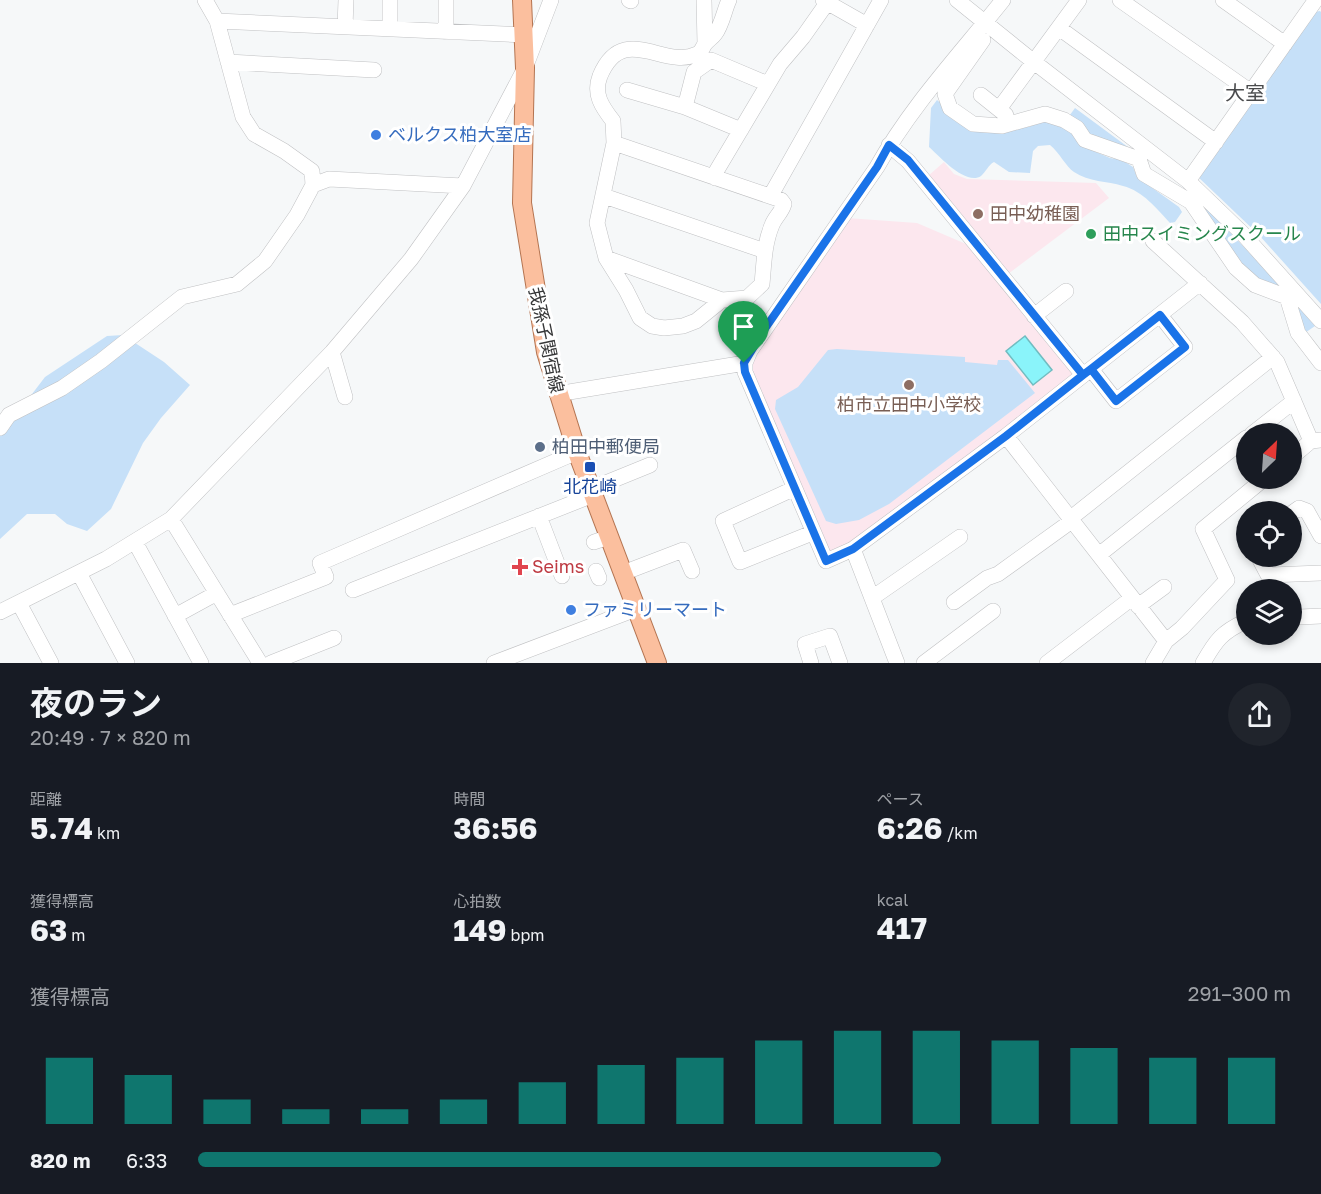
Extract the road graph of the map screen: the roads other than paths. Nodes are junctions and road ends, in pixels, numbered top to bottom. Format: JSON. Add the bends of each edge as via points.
{"nodes":[{"id":1,"x":205,"y":0,"type":"edge"},
{"id":2,"x":346,"y":0,"type":"edge"},
{"id":3,"x":390,"y":0,"type":"edge"},
{"id":4,"x":446,"y":0,"type":"edge"},
{"id":5,"x":522,"y":0,"type":"edge"},
{"id":6,"x":550,"y":0,"type":"edge"},
{"id":7,"x":704,"y":0,"type":"edge"},
{"id":8,"x":729,"y":0,"type":"edge"},
{"id":9,"x":882,"y":0,"type":"edge"},
{"id":10,"x":957,"y":0,"type":"edge"},
{"id":11,"x":1003,"y":0,"type":"edge"},
{"id":12,"x":1079,"y":0,"type":"edge"},
{"id":13,"x":1120,"y":0,"type":"edge"},
{"id":14,"x":1223,"y":0,"type":"edge"},
{"id":15,"x":825,"y":1,"type":"edge"},
{"id":16,"x":1317,"y":2,"type":"edge"},
{"id":17,"x":217,"y":21,"type":"junction"},
{"id":18,"x":867,"y":25,"type":"junction"},
{"id":19,"x":989,"y":25,"type":"junction"},
{"id":20,"x":345,"y":27,"type":"junction"},
{"id":21,"x":1059,"y":28,"type":"junction"},
{"id":22,"x":390,"y":29,"type":"junction"},
{"id":23,"x":446,"y":32,"type":"junction"},
{"id":24,"x":525,"y":35,"type":"junction"},
{"id":25,"x":705,"y":44,"type":"junction"},
{"id":26,"x":1285,"y":45,"type":"junction"},
{"id":27,"x":228,"y":62,"type":"junction"},
{"id":28,"x":1034,"y":63,"type":"junction"},
{"id":29,"x":525,"y":68,"type":"junction"},
{"id":30,"x":374,"y":70,"type":"dead end"},
{"id":31,"x":768,"y":84,"type":"junction"},
{"id":32,"x":627,"y":90,"type":"dead end"},
{"id":33,"x":1251,"y":92,"type":"junction"},
{"id":34,"x":981,"y":95,"type":"dead end"},
{"id":35,"x":685,"y":107,"type":"junction"},
{"id":36,"x":999,"y":109,"type":"junction"},
{"id":37,"x":1015,"y":123,"type":"junction"},
{"id":38,"x":741,"y":130,"type":"junction"},
{"id":39,"x":1216,"y":142,"type":"junction"},
{"id":40,"x":614,"y":143,"type":"junction"},
{"id":41,"x":889,"y":145,"type":"junction"},
{"id":42,"x":1143,"y":154,"type":"junction"},
{"id":43,"x":715,"y":178,"type":"junction"},
{"id":44,"x":1188,"y":181,"type":"junction"},
{"id":45,"x":313,"y":185,"type":"junction"},
{"id":46,"x":463,"y":186,"type":"junction"},
{"id":47,"x":771,"y":195,"type":"junction"},
{"id":48,"x":604,"y":196,"type":"junction"},
{"id":49,"x":1196,"y":197,"type":"junction"},
{"id":50,"x":1154,"y":246,"type":"dead end"},
{"id":51,"x":765,"y":251,"type":"junction"},
{"id":52,"x":606,"y":258,"type":"junction"},
{"id":53,"x":1200,"y":283,"type":"junction"},
{"id":54,"x":1066,"y":291,"type":"dead end"},
{"id":55,"x":1290,"y":294,"type":"junction"},
{"id":56,"x":722,"y":300,"type":"junction"},
{"id":57,"x":1160,"y":315,"type":"junction"},
{"id":58,"x":1034,"y":316,"type":"junction"},
{"id":59,"x":1321,"y":321,"type":"edge"},
{"id":60,"x":332,"y":352,"type":"junction"},
{"id":61,"x":1273,"y":357,"type":"junction"},
{"id":62,"x":744,"y":363,"type":"junction"},
{"id":63,"x":1321,"y":363,"type":"edge"},
{"id":64,"x":1087,"y":372,"type":"junction"},
{"id":65,"x":557,"y":394,"type":"junction"},
{"id":66,"x":345,"y":397,"type":"dead end"},
{"id":67,"x":1294,"y":401,"type":"junction"},
{"id":68,"x":1266,"y":423,"type":"edge"},
{"id":69,"x":0,"y":428,"type":"edge"},
{"id":70,"x":1006,"y":436,"type":"junction"},
{"id":71,"x":1316,"y":440,"type":"edge"},
{"id":72,"x":1236,"y":446,"type":"edge"},
{"id":73,"x":1302,"y":450,"type":"edge"},
{"id":74,"x":577,"y":452,"type":"junction"},
{"id":75,"x":650,"y":465,"type":"dead end"},
{"id":76,"x":793,"y":489,"type":"junction"},
{"id":77,"x":1252,"y":489,"type":"edge"},
{"id":78,"x":592,"y":492,"type":"junction"},
{"id":79,"x":1306,"y":510,"type":"edge"},
{"id":80,"x":539,"y":516,"type":"junction"},
{"id":81,"x":171,"y":519,"type":"junction"},
{"id":82,"x":1072,"y":519,"type":"junction"},
{"id":83,"x":812,"y":533,"type":"junction"},
{"id":84,"x":1321,"y":536,"type":"edge"},
{"id":85,"x":960,"y":537,"type":"dead end"},
{"id":86,"x":135,"y":542,"type":"junction"},
{"id":87,"x":853,"y":549,"type":"junction"},
{"id":88,"x":1100,"y":554,"type":"junction"},
{"id":89,"x":1264,"y":567,"type":"edge"},
{"id":90,"x":692,"y":571,"type":"dead end"},
{"id":91,"x":79,"y":573,"type":"junction"},
{"id":92,"x":1321,"y":573,"type":"edge"},
{"id":93,"x":562,"y":576,"type":"dead end"},
{"id":94,"x":622,"y":582,"type":"junction"},
{"id":95,"x":1164,"y":586,"type":"dead end"},
{"id":96,"x":353,"y":590,"type":"dead end"},
{"id":97,"x":217,"y":593,"type":"junction"},
{"id":98,"x":872,"y":598,"type":"junction"},
{"id":99,"x":954,"y":602,"type":"dead end"},
{"id":100,"x":1135,"y":602,"type":"junction"},
{"id":101,"x":19,"y":603,"type":"junction"},
{"id":102,"x":636,"y":609,"type":"junction"},
{"id":103,"x":993,"y":611,"type":"dead end"},
{"id":104,"x":0,"y":612,"type":"edge"},
{"id":105,"x":230,"y":615,"type":"junction"},
{"id":106,"x":175,"y":616,"type":"junction"},
{"id":107,"x":1321,"y":616,"type":"edge"},
{"id":108,"x":1302,"y":617,"type":"edge"},
{"id":109,"x":1236,"y":626,"type":"edge"},
{"id":110,"x":334,"y":638,"type":"dead end"},
{"id":111,"x":1166,"y":641,"type":"junction"},
{"id":112,"x":51,"y":663,"type":"edge"},
{"id":113,"x":127,"y":663,"type":"edge"},
{"id":114,"x":201,"y":663,"type":"edge"},
{"id":115,"x":260,"y":663,"type":"edge"},
{"id":116,"x":271,"y":663,"type":"edge"},
{"id":117,"x":494,"y":663,"type":"edge"},
{"id":118,"x":657,"y":663,"type":"edge"},
{"id":119,"x":812,"y":663,"type":"edge"},
{"id":120,"x":840,"y":663,"type":"edge"},
{"id":121,"x":897,"y":663,"type":"edge"},
{"id":122,"x":924,"y":663,"type":"edge"},
{"id":123,"x":1047,"y":663,"type":"edge"},
{"id":124,"x":1153,"y":663,"type":"edge"},
{"id":125,"x":1203,"y":663,"type":"edge"}],
"edges":[{"from":1,"to":17,"type":"street"},
{"from":2,"to":20,"type":"street"},
{"from":3,"to":22,"type":"street"},
{"from":4,"to":23,"type":"street"},
{"from":5,"to":24,"type":"main road","name":"我孫子関宿線"},
{"from":6,"to":29,"type":"street"},
{"from":7,"to":25,"type":"street"},
{"from":8,"to":25,"type":"street","via":[[716,33]]},
{"from":9,"to":18,"type":"street"},
{"from":10,"to":19,"type":"street"},
{"from":11,"to":19,"type":"street"},
{"from":12,"to":21,"type":"street"},
{"from":13,"to":33,"type":"street"},
{"from":14,"to":26,"type":"street"},
{"from":15,"to":18,"type":"street"},
{"from":15,"to":31,"type":"street"},
{"from":16,"to":26,"type":"street"},
{"from":17,"to":20,"type":"street"},
{"from":17,"to":27,"type":"street"},
{"from":18,"to":47,"type":"street"},
{"from":19,"to":28,"type":"street"},
{"from":19,"to":37,"type":"street","via":[[945,94],[950,108],[972,124]]},
{"from":19,"to":41,"type":"street","via":[[930,90]]},
{"from":20,"to":22,"type":"street"},
{"from":21,"to":28,"type":"street"},
{"from":21,"to":39,"type":"street"},
{"from":22,"to":23,"type":"street"},
{"from":23,"to":24,"type":"street"},
{"from":24,"to":29,"type":"main road","name":"我孫子関宿線"},
{"from":25,"to":40,"type":"street","via":[[696,55],[680,57],[635,49],[611,56],[598,82],[598,93],[603,110],[613,121]]},
{"from":26,"to":33,"type":"street"},
{"from":27,"to":30,"type":"street"},
{"from":27,"to":45,"type":"street","via":[[243,117],[254,134],[312,171]]},
{"from":28,"to":36,"type":"street"},
{"from":28,"to":42,"type":"street"},
{"from":29,"to":46,"type":"street"},
{"from":29,"to":65,"type":"main road","name":"我孫子関宿線","via":[[522,203],[546,352]]},
{"from":31,"to":35,"type":"street","via":[[711,60],[694,72]]},
{"from":31,"to":38,"type":"street"},
{"from":32,"to":35,"type":"street"},
{"from":33,"to":39,"type":"street"},
{"from":34,"to":36,"type":"street"},
{"from":35,"to":38,"type":"street"},
{"from":36,"to":37,"type":"street"},
{"from":37,"to":42,"type":"street","via":[[1045,114],[1077,128],[1084,140]]},
{"from":38,"to":43,"type":"street"},
{"from":39,"to":44,"type":"street"},
{"from":40,"to":43,"type":"street"},
{"from":40,"to":48,"type":"street"},
{"from":41,"to":58,"type":"street","via":[[908,160],[1016,286]]},
{"from":41,"to":62,"type":"street"},
{"from":42,"to":44,"type":"street"},
{"from":42,"to":49,"type":"street","via":[[1144,174]]},
{"from":43,"to":47,"type":"street"},
{"from":44,"to":49,"type":"street"},
{"from":45,"to":46,"type":"street","via":[[329,179]]},
{"from":45,"to":69,"type":"street","via":[[265,261],[237,284],[182,297],[62,388],[9,415]]},
{"from":46,"to":60,"type":"street","via":[[411,259]]},
{"from":47,"to":51,"type":"street","via":[[784,204],[772,224]]},
{"from":48,"to":51,"type":"street"},
{"from":48,"to":52,"type":"street","via":[[597,224]]},
{"from":49,"to":55,"type":"street","via":[[1242,233]]},
{"from":49,"to":55,"type":"street","via":[[1236,268],[1255,285]]},
{"from":50,"to":53,"type":"street"},
{"from":51,"to":56,"type":"street","via":[[762,284],[747,298]]},
{"from":52,"to":56,"type":"street"},
{"from":52,"to":56,"type":"street","via":[[640,318],[652,326],[684,326]]},
{"from":53,"to":57,"type":"street"},
{"from":53,"to":61,"type":"street"},
{"from":54,"to":58,"type":"street"},
{"from":55,"to":59,"type":"street"},
{"from":55,"to":63,"type":"street","via":[[1298,333]]},
{"from":57,"to":64,"type":"street"},
{"from":57,"to":64,"type":"street","via":[[1185,347],[1116,401]]},
{"from":58,"to":64,"type":"street"},
{"from":60,"to":66,"type":"street"},
{"from":60,"to":81,"type":"street"},
{"from":61,"to":67,"type":"street"},
{"from":61,"to":82,"type":"street"},
{"from":62,"to":65,"type":"street"},
{"from":62,"to":76,"type":"street"},
{"from":64,"to":70,"type":"street"},
{"from":65,"to":74,"type":"main road","name":"我孫子関宿線"},
{"from":67,"to":68,"type":"street"},
{"from":67,"to":71,"type":"street"},
{"from":70,"to":82,"type":"street"},
{"from":70,"to":87,"type":"street"},
{"from":71,"to":73,"type":"street"},
{"from":72,"to":88,"type":"street"},
{"from":74,"to":78,"type":"main road","name":"我孫子関宿線"},
{"from":74,"to":105,"type":"street","via":[[320,563],[326,577]]},
{"from":75,"to":78,"type":"street"},
{"from":76,"to":83,"type":"street"},
{"from":76,"to":83,"type":"street","via":[[723,521],[740,562]]},
{"from":77,"to":111,"type":"street","via":[[1203,529],[1227,580]]},
{"from":78,"to":80,"type":"street"},
{"from":78,"to":94,"type":"main road","name":"我孫子関宿線","via":[[602,539]]},
{"from":79,"to":84,"type":"street"},
{"from":80,"to":93,"type":"street"},
{"from":80,"to":96,"type":"street"},
{"from":81,"to":86,"type":"street"},
{"from":81,"to":97,"type":"street"},
{"from":82,"to":88,"type":"street"},
{"from":82,"to":99,"type":"street"},
{"from":83,"to":87,"type":"street","via":[[826,561]]},
{"from":85,"to":98,"type":"street"},
{"from":86,"to":91,"type":"street"},
{"from":86,"to":106,"type":"street"},
{"from":87,"to":98,"type":"street"},
{"from":88,"to":100,"type":"street"},
{"from":89,"to":92,"type":"street","via":[[1268,575]]},
{"from":90,"to":94,"type":"street","via":[[683,550]]},
{"from":91,"to":101,"type":"street"},
{"from":91,"to":113,"type":"street"},
{"from":94,"to":102,"type":"main road","name":"我孫子関宿線"},
{"from":95,"to":100,"type":"street"},
{"from":97,"to":105,"type":"street"},
{"from":97,"to":106,"type":"street"},
{"from":98,"to":121,"type":"street"},
{"from":100,"to":111,"type":"street"},
{"from":100,"to":123,"type":"street"},
{"from":101,"to":104,"type":"street"},
{"from":101,"to":112,"type":"street"},
{"from":102,"to":117,"type":"street"},
{"from":102,"to":118,"type":"main road","name":"我孫子関宿線"},
{"from":103,"to":122,"type":"street"},
{"from":105,"to":115,"type":"street"},
{"from":106,"to":114,"type":"street"},
{"from":107,"to":108,"type":"street"},
{"from":109,"to":125,"type":"street","via":[[1215,641]]},
{"from":110,"to":116,"type":"street"},
{"from":111,"to":124,"type":"street"},
{"from":119,"to":120,"type":"street","via":[[805,644],[830,636]]}]}
